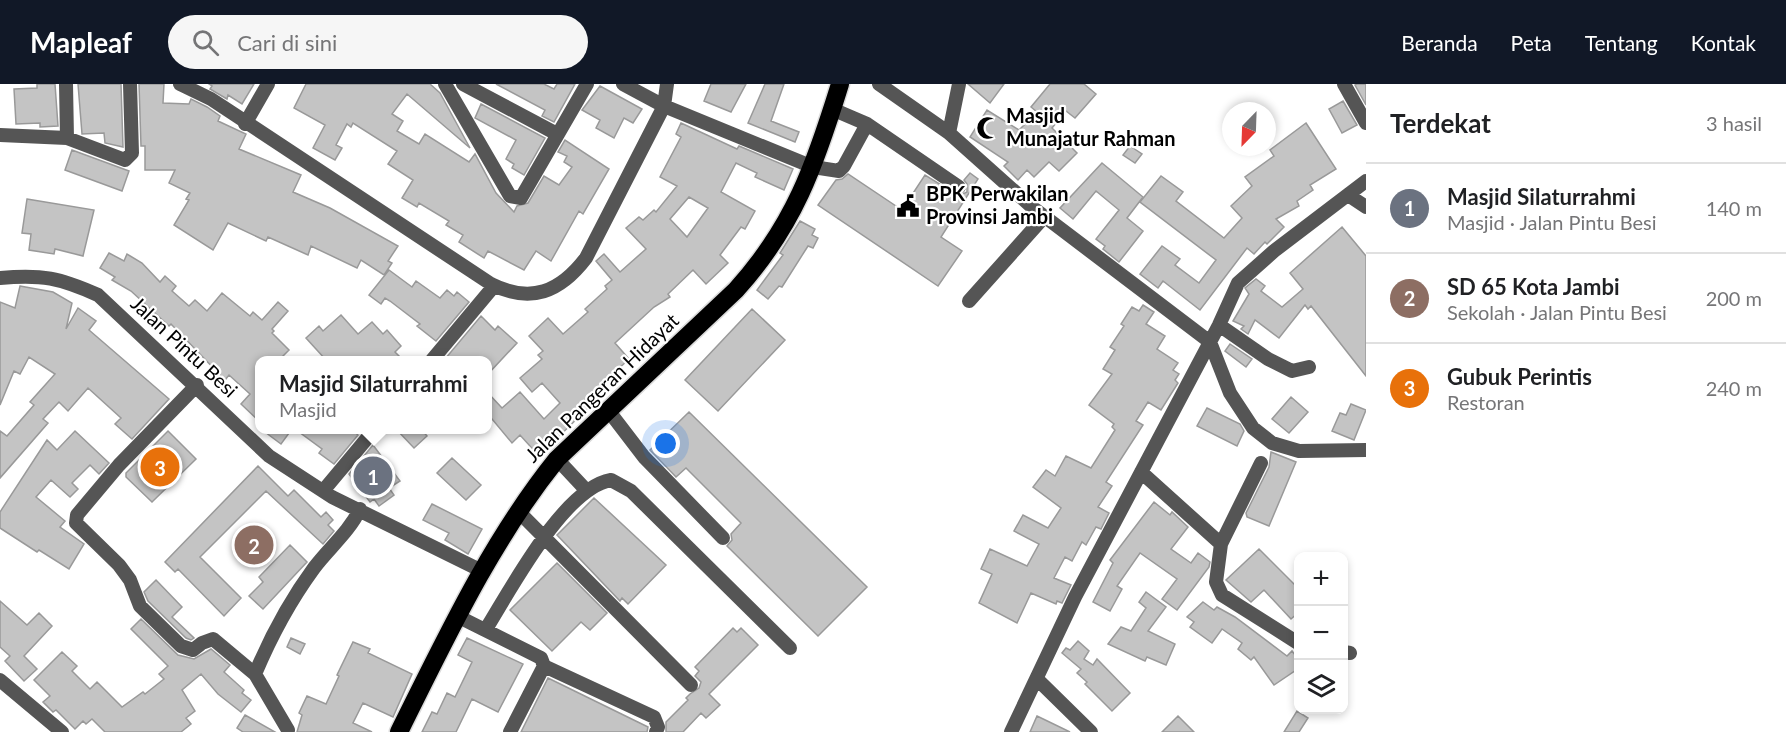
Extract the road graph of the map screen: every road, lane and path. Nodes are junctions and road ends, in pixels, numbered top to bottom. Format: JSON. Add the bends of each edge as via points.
{"nodes":[{"id":1,"x":66,"y":84,"type":"edge"},
{"id":2,"x":130,"y":84,"type":"edge"},
{"id":3,"x":180,"y":84,"type":"edge"},
{"id":4,"x":268,"y":84,"type":"edge"},
{"id":5,"x":445,"y":84,"type":"edge"},
{"id":6,"x":463,"y":84,"type":"edge"},
{"id":7,"x":587,"y":84,"type":"edge"},
{"id":8,"x":623,"y":84,"type":"edge"},
{"id":9,"x":667,"y":84,"type":"edge"},
{"id":10,"x":840,"y":84,"type":"edge"},
{"id":11,"x":879,"y":84,"type":"edge"},
{"id":12,"x":959,"y":84,"type":"edge"},
{"id":13,"x":1344,"y":84,"type":"edge"},
{"id":14,"x":664,"y":106,"type":"junction"},
{"id":15,"x":832,"y":109,"type":"junction"},
{"id":16,"x":1366,"y":123,"type":"edge"},
{"id":17,"x":245,"y":124,"type":"junction"},
{"id":18,"x":867,"y":124,"type":"junction"},
{"id":19,"x":950,"y":133,"type":"junction"},
{"id":20,"x":558,"y":134,"type":"junction"},
{"id":21,"x":0,"y":135,"type":"edge"},
{"id":22,"x":67,"y":138,"type":"junction"},
{"id":23,"x":813,"y":167,"type":"junction"},
{"id":24,"x":1366,"y":181,"type":"edge"},
{"id":25,"x":959,"y":187,"type":"dead end"},
{"id":26,"x":1348,"y":195,"type":"junction"},
{"id":27,"x":1366,"y":207,"type":"edge"},
{"id":28,"x":1044,"y":217,"type":"junction"},
{"id":29,"x":0,"y":278,"type":"edge"},
{"id":30,"x":494,"y":286,"type":"junction"},
{"id":31,"x":969,"y":301,"type":"dead end"},
{"id":32,"x":1219,"y":325,"type":"junction"},
{"id":33,"x":1210,"y":342,"type":"junction"},
{"id":34,"x":435,"y":356,"type":"edge"},
{"id":35,"x":1309,"y":367,"type":"dead end"},
{"id":36,"x":197,"y":386,"type":"junction"},
{"id":37,"x":608,"y":410,"type":"junction"},
{"id":38,"x":370,"y":434,"type":"edge"},
{"id":39,"x":1366,"y":450,"type":"edge"},
{"id":40,"x":557,"y":459,"type":"junction"},
{"id":41,"x":1261,"y":463,"type":"dead end"},
{"id":42,"x":1141,"y":472,"type":"junction"},
{"id":43,"x":586,"y":490,"type":"junction"},
{"id":44,"x":322,"y":491,"type":"junction"},
{"id":45,"x":360,"y":509,"type":"junction"},
{"id":46,"x":518,"y":511,"type":"junction"},
{"id":47,"x":543,"y":537,"type":"junction"},
{"id":48,"x":723,"y":538,"type":"dead end"},
{"id":49,"x":1221,"y":544,"type":"junction"},
{"id":50,"x":482,"y":571,"type":"junction"},
{"id":51,"x":457,"y":616,"type":"junction"},
{"id":52,"x":486,"y":629,"type":"junction"},
{"id":53,"x":1294,"y":640,"type":"edge"},
{"id":54,"x":790,"y":648,"type":"dead end"},
{"id":55,"x":544,"y":666,"type":"junction"},
{"id":56,"x":255,"y":674,"type":"junction"},
{"id":57,"x":0,"y":680,"type":"edge"},
{"id":58,"x":1038,"y":680,"type":"junction"},
{"id":59,"x":691,"y":685,"type":"dead end"},
{"id":60,"x":288,"y":730,"type":"dead end"},
{"id":61,"x":62,"y":732,"type":"edge"},
{"id":62,"x":399,"y":732,"type":"edge"},
{"id":63,"x":510,"y":732,"type":"edge"},
{"id":64,"x":656,"y":732,"type":"edge"},
{"id":65,"x":1011,"y":732,"type":"edge"},
{"id":66,"x":1091,"y":732,"type":"edge"}],
"edges":[{"from":1,"to":22,"type":"street"},
{"from":2,"to":22,"type":"street","via":[[130,158],[125,160]]},
{"from":3,"to":17,"type":"street","via":[[211,99]]},
{"from":4,"to":17,"type":"street"},
{"from":5,"to":20,"type":"street","via":[[510,196],[521,198]]},
{"from":6,"to":20,"type":"street"},
{"from":7,"to":20,"type":"street"},
{"from":8,"to":14,"type":"street"},
{"from":9,"to":14,"type":"street"},
{"from":10,"to":15,"type":"highway","name":"Jalan Pangeran Hidayat"},
{"from":11,"to":19,"type":"street"},
{"from":12,"to":19,"type":"street"},
{"from":13,"to":16,"type":"street"},
{"from":14,"to":23,"type":"street"},
{"from":14,"to":30,"type":"street","via":[[572,278],[553,289],[524,295]]},
{"from":15,"to":18,"type":"street"},
{"from":15,"to":23,"type":"highway","name":"Jalan Pangeran Hidayat"},
{"from":17,"to":30,"type":"street"},
{"from":18,"to":23,"type":"street","via":[[839,171]]},
{"from":18,"to":25,"type":"street"},
{"from":19,"to":28,"type":"street"},
{"from":21,"to":22,"type":"street"},
{"from":23,"to":37,"type":"highway","name":"Jalan Pangeran Hidayat","via":[[763,261]]},
{"from":24,"to":26,"type":"street"},
{"from":26,"to":27,"type":"street"},
{"from":26,"to":32,"type":"street","via":[[1238,283]]},
{"from":28,"to":31,"type":"street"},
{"from":28,"to":33,"type":"street"},
{"from":29,"to":36,"type":"street","name":"Jalan Pintu Besi","via":[[33,275],[98,295]]},
{"from":30,"to":34,"type":"street"},
{"from":32,"to":33,"type":"street"},
{"from":32,"to":35,"type":"street","via":[[1292,371]]},
{"from":33,"to":39,"type":"street","via":[[1230,393],[1253,428],[1272,443],[1299,451]]},
{"from":33,"to":42,"type":"street"},
{"from":36,"to":44,"type":"street","name":"Jalan Pintu Besi","via":[[269,456]]},
{"from":36,"to":56,"type":"street","via":[[119,465],[77,515],[76,523],[119,566],[140,606],[181,646],[193,650],[213,639]]},
{"from":37,"to":40,"type":"highway","name":"Jalan Pangeran Hidayat"},
{"from":37,"to":48,"type":"street","via":[[644,458]]},
{"from":38,"to":44,"type":"street"},
{"from":40,"to":43,"type":"street"},
{"from":40,"to":46,"type":"highway","name":"Jalan Pangeran Hidayat"},
{"from":41,"to":49,"type":"street"},
{"from":42,"to":49,"type":"street"},
{"from":42,"to":58,"type":"street","via":[[1075,597]]},
{"from":43,"to":47,"type":"street"},
{"from":43,"to":54,"type":"street","via":[[611,480],[632,491]]},
{"from":44,"to":45,"type":"street","name":"Jalan Pintu Besi"},
{"from":45,"to":50,"type":"street","name":"Jalan Pintu Besi"},
{"from":45,"to":56,"type":"street","via":[[290,602]]},
{"from":46,"to":47,"type":"street"},
{"from":46,"to":50,"type":"highway","name":"Jalan Pangeran Hidayat"},
{"from":47,"to":52,"type":"street"},
{"from":47,"to":59,"type":"street"},
{"from":49,"to":53,"type":"street","via":[[1216,582],[1222,595]]},
{"from":50,"to":51,"type":"highway","name":"Jalan Pangeran Hidayat"},
{"from":51,"to":52,"type":"street"},
{"from":51,"to":62,"type":"highway","name":"Jalan Pangeran Hidayat"},
{"from":52,"to":55,"type":"street","via":[[541,658]]},
{"from":55,"to":63,"type":"street"},
{"from":55,"to":64,"type":"street","via":[[654,717]]},
{"from":56,"to":60,"type":"street"},
{"from":57,"to":61,"type":"street"},
{"from":58,"to":65,"type":"street"},
{"from":58,"to":66,"type":"street"}]}
